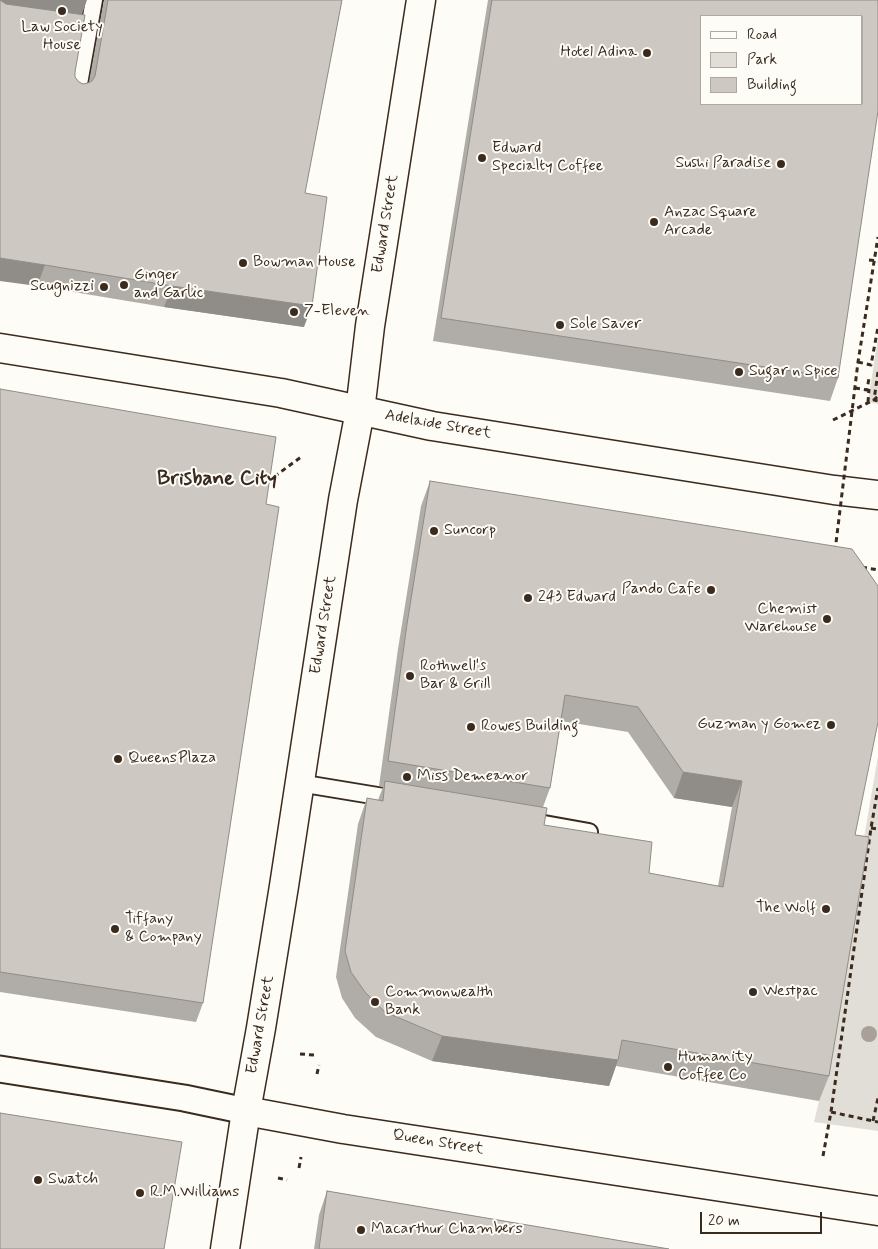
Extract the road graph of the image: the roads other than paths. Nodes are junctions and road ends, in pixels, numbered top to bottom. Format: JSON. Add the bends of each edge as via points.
{"nodes":[{"id":1,"x":94,"y":0,"type":"edge"},
{"id":2,"x":422,"y":0,"type":"edge"},
{"id":3,"x":77,"y":95,"type":"edge"},
{"id":4,"x":0,"y":348,"type":"edge"},
{"id":5,"x":360,"y":411,"type":"junction"},
{"id":6,"x":878,"y":495,"type":"edge"},
{"id":7,"x":299,"y":782,"type":"junction"},
{"id":8,"x":415,"y":802,"type":"edge"},
{"id":9,"x":502,"y":817,"type":"edge"},
{"id":10,"x":589,"y":832,"type":"edge"},
{"id":11,"x":0,"y":1069,"type":"edge"},
{"id":12,"x":246,"y":1111,"type":"junction"},
{"id":13,"x":878,"y":1211,"type":"edge"},
{"id":14,"x":225,"y":1249,"type":"edge"}],
"edges":[{"from":1,"to":3,"type":"lane","via":[[84,27]]},
{"from":2,"to":5,"type":"street","name":"Edward Street","via":[[370,326]]},
{"from":4,"to":5,"type":"street","name":"Adelaide Street","via":[[281,393]]},
{"from":5,"to":6,"type":"street","name":"Adelaide Street","via":[[432,426]]},
{"from":5,"to":7,"type":"street","name":"Edward Street"},
{"from":7,"to":8,"type":"lane"},
{"from":7,"to":12,"type":"street","name":"Edward Street"},
{"from":9,"to":10,"type":"lane"},
{"from":11,"to":12,"type":"street","name":"Queen Street"},
{"from":12,"to":13,"type":"street","name":"Queen Street","via":[[343,1129]]},
{"from":12,"to":14,"type":"street","name":"Edward Street"}]}
